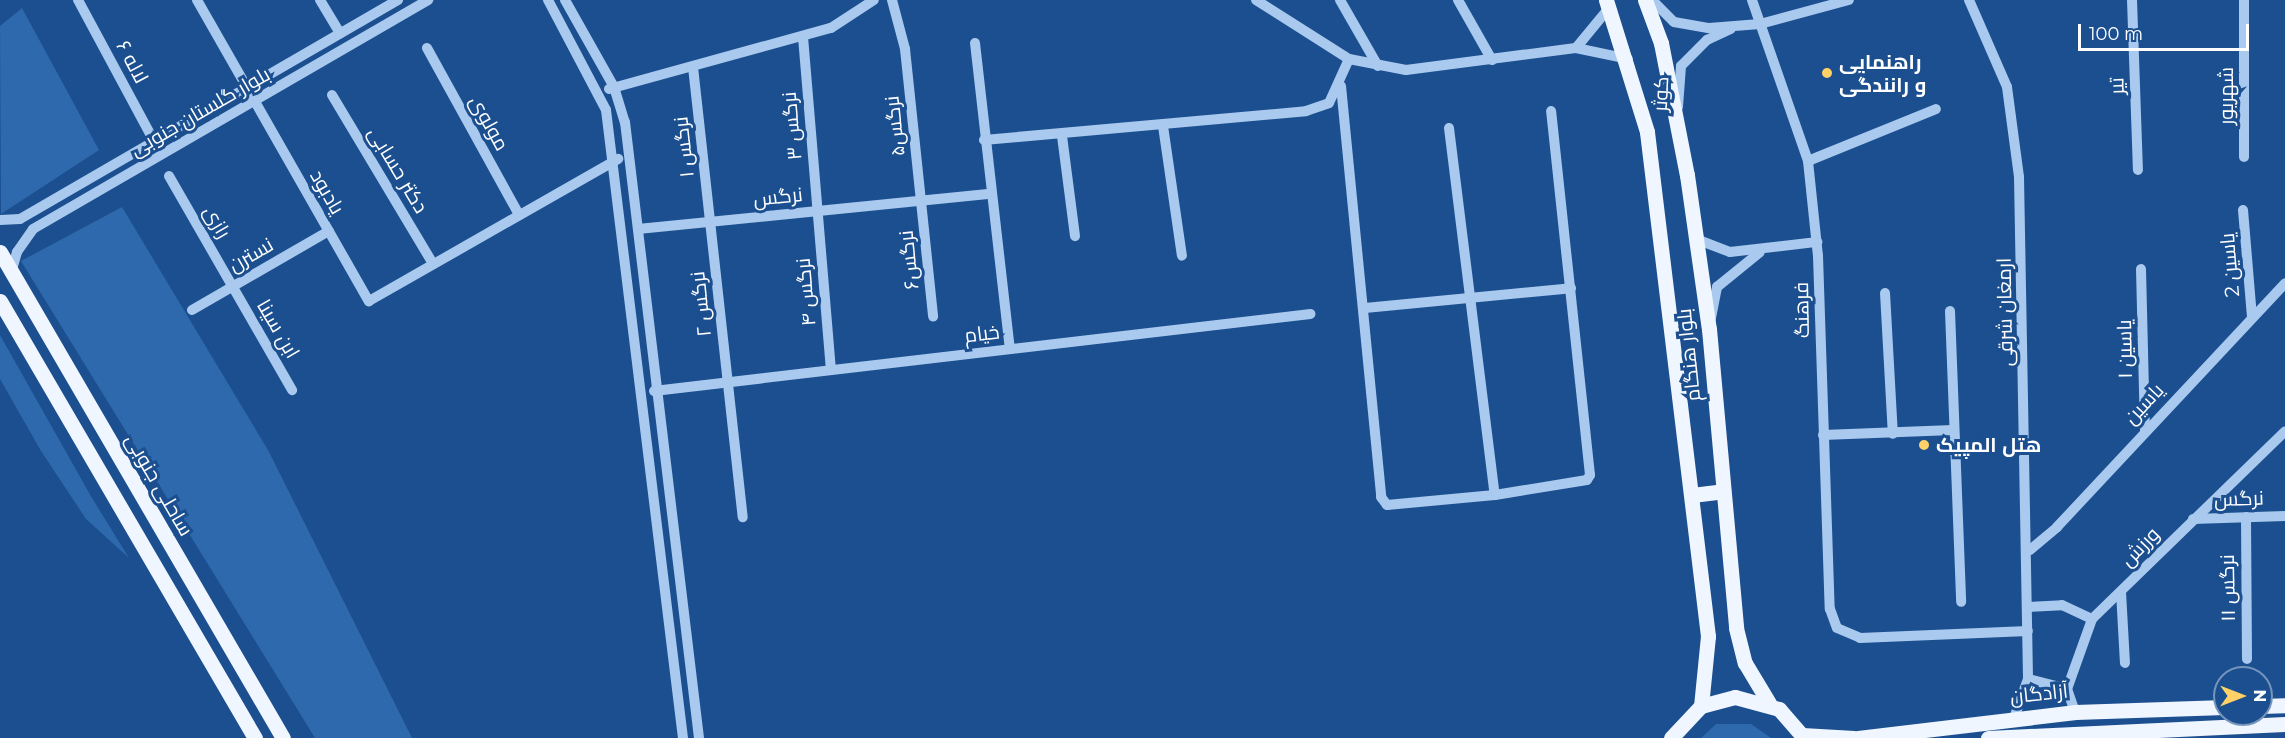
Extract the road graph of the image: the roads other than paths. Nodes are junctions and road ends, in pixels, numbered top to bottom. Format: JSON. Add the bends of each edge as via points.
{"nodes":[{"id":1,"x":78,"y":0,"type":"edge"},
{"id":2,"x":197,"y":0,"type":"edge"},
{"id":3,"x":320,"y":0,"type":"edge"},
{"id":4,"x":399,"y":0,"type":"edge"},
{"id":5,"x":428,"y":0,"type":"edge"},
{"id":6,"x":548,"y":0,"type":"edge"},
{"id":7,"x":565,"y":0,"type":"edge"},
{"id":8,"x":874,"y":0,"type":"edge"},
{"id":9,"x":892,"y":0,"type":"edge"},
{"id":10,"x":1256,"y":0,"type":"edge"},
{"id":11,"x":1340,"y":0,"type":"edge"},
{"id":12,"x":1458,"y":0,"type":"edge"},
{"id":13,"x":1645,"y":0,"type":"edge"},
{"id":14,"x":1652,"y":0,"type":"edge"},
{"id":15,"x":1752,"y":0,"type":"edge"},
{"id":16,"x":1849,"y":0,"type":"edge"},
{"id":17,"x":1969,"y":0,"type":"edge"},
{"id":18,"x":2132,"y":0,"type":"edge"},
{"id":19,"x":2244,"y":0,"type":"edge"},
{"id":20,"x":1608,"y":4,"type":"edge"},
{"id":21,"x":1807,"y":5,"type":"edge"},
{"id":22,"x":412,"y":6,"type":"edge"},
{"id":23,"x":1760,"y":24,"type":"junction"},
{"id":24,"x":1740,"y":26,"type":"junction"},
{"id":25,"x":340,"y":33,"type":"junction"},
{"id":26,"x":802,"y":37,"type":"junction"},
{"id":27,"x":975,"y":43,"type":"dead end"},
{"id":28,"x":427,"y":48,"type":"dead end"},
{"id":29,"x":1576,"y":48,"type":"junction"},
{"id":30,"x":1628,"y":58,"type":"junction"},
{"id":31,"x":1349,"y":59,"type":"junction"},
{"id":32,"x":1492,"y":60,"type":"junction"},
{"id":33,"x":1378,"y":66,"type":"junction"},
{"id":34,"x":693,"y":67,"type":"junction"},
{"id":35,"x":1341,"y":86,"type":"junction"},
{"id":36,"x":247,"y":87,"type":"junction"},
{"id":37,"x":614,"y":87,"type":"junction"},
{"id":38,"x":601,"y":93,"type":"junction"},
{"id":39,"x":332,"y":94,"type":"dead end"},
{"id":40,"x":254,"y":101,"type":"junction"},
{"id":41,"x":1936,"y":109,"type":"dead end"},
{"id":42,"x":1551,"y":111,"type":"dead end"},
{"id":43,"x":1678,"y":124,"type":"junction"},
{"id":44,"x":1163,"y":126,"type":"junction"},
{"id":45,"x":1449,"y":128,"type":"dead end"},
{"id":46,"x":1062,"y":136,"type":"junction"},
{"id":47,"x":984,"y":140,"type":"junction"},
{"id":48,"x":154,"y":141,"type":"junction"},
{"id":49,"x":628,"y":153,"type":"junction"},
{"id":50,"x":2244,"y":157,"type":"dead end"},
{"id":51,"x":614,"y":161,"type":"junction"},
{"id":52,"x":1808,"y":161,"type":"junction"},
{"id":53,"x":2138,"y":170,"type":"dead end"},
{"id":54,"x":169,"y":176,"type":"dead end"},
{"id":55,"x":990,"y":194,"type":"junction"},
{"id":56,"x":921,"y":200,"type":"junction"},
{"id":57,"x":2243,"y":210,"type":"dead end"},
{"id":58,"x":817,"y":211,"type":"junction"},
{"id":59,"x":519,"y":215,"type":"junction"},
{"id":60,"x":20,"y":219,"type":"junction"},
{"id":61,"x":0,"y":220,"type":"edge"},
{"id":62,"x":710,"y":222,"type":"junction"},
{"id":63,"x":638,"y":229,"type":"junction"},
{"id":64,"x":329,"y":231,"type":"junction"},
{"id":65,"x":26,"y":235,"type":"junction"},
{"id":66,"x":1075,"y":236,"type":"dead end"},
{"id":67,"x":1696,"y":239,"type":"junction"},
{"id":68,"x":1817,"y":242,"type":"junction"},
{"id":69,"x":0,"y":252,"type":"edge"},
{"id":70,"x":1760,"y":252,"type":"junction"},
{"id":71,"x":1182,"y":256,"type":"dead end"},
{"id":72,"x":433,"y":264,"type":"junction"},
{"id":73,"x":2141,"y":269,"type":"dead end"},
{"id":74,"x":11,"y":273,"type":"junction"},
{"id":75,"x":2285,"y":283,"type":"edge"},
{"id":76,"x":233,"y":286,"type":"junction"},
{"id":77,"x":1571,"y":288,"type":"junction"},
{"id":78,"x":1885,"y":293,"type":"dead end"},
{"id":79,"x":1470,"y":299,"type":"junction"},
{"id":80,"x":0,"y":301,"type":"edge"},
{"id":81,"x":1365,"y":308,"type":"junction"},
{"id":82,"x":192,"y":310,"type":"dead end"},
{"id":83,"x":1950,"y":311,"type":"dead end"},
{"id":84,"x":1310,"y":314,"type":"dead end"},
{"id":85,"x":933,"y":317,"type":"dead end"},
{"id":86,"x":2252,"y":317,"type":"junction"},
{"id":87,"x":1709,"y":329,"type":"junction"},
{"id":88,"x":1010,"y":349,"type":"junction"},
{"id":89,"x":831,"y":370,"type":"junction"},
{"id":90,"x":727,"y":382,"type":"junction"},
{"id":91,"x":292,"y":390,"type":"dead end"},
{"id":92,"x":659,"y":390,"type":"junction"},
{"id":93,"x":644,"y":392,"type":"junction"},
{"id":94,"x":1953,"y":429,"type":"junction"},
{"id":95,"x":2145,"y":429,"type":"junction"},
{"id":96,"x":2285,"y":431,"type":"edge"},
{"id":97,"x":1893,"y":434,"type":"junction"},
{"id":98,"x":1823,"y":435,"type":"junction"},
{"id":99,"x":1723,"y":490,"type":"junction"},
{"id":100,"x":1495,"y":495,"type":"junction"},
{"id":101,"x":1692,"y":495,"type":"junction"},
{"id":102,"x":2285,"y":516,"type":"edge"},
{"id":103,"x":743,"y":517,"type":"dead end"},
{"id":104,"x":2246,"y":517,"type":"junction"},
{"id":105,"x":2193,"y":519,"type":"junction"},
{"id":106,"x":2030,"y":550,"type":"junction"},
{"id":107,"x":2121,"y":592,"type":"junction"},
{"id":108,"x":1961,"y":602,"type":"dead end"},
{"id":109,"x":2029,"y":607,"type":"junction"},
{"id":110,"x":2092,"y":619,"type":"junction"},
{"id":111,"x":2028,"y":631,"type":"junction"},
{"id":112,"x":2247,"y":659,"type":"dead end"},
{"id":113,"x":2125,"y":663,"type":"dead end"},
{"id":114,"x":2028,"y":679,"type":"junction"},
{"id":115,"x":2067,"y":689,"type":"junction"},
{"id":116,"x":1769,"y":704,"type":"junction"},
{"id":117,"x":1701,"y":706,"type":"junction"},
{"id":118,"x":2213,"y":707,"type":"edge"},
{"id":119,"x":2075,"y":712,"type":"junction"},
{"id":120,"x":2014,"y":718,"type":"junction"},
{"id":121,"x":2285,"y":724,"type":"edge"},
{"id":122,"x":1803,"y":736,"type":"edge"},
{"id":123,"x":255,"y":738,"type":"edge"},
{"id":124,"x":283,"y":738,"type":"edge"},
{"id":125,"x":683,"y":738,"type":"edge"},
{"id":126,"x":699,"y":738,"type":"edge"},
{"id":127,"x":1671,"y":738,"type":"edge"},
{"id":128,"x":1856,"y":738,"type":"edge"},
{"id":129,"x":1988,"y":738,"type":"edge"}],
"edges":[{"from":1,"to":48,"type":"street","name":"لاله ۶"},
{"from":2,"to":36,"type":"street","name":"یادبود"},
{"from":3,"to":25,"type":"street"},
{"from":4,"to":22,"type":"street"},
{"from":4,"to":25,"type":"street","name":"بلوار گلستان جنوبی"},
{"from":5,"to":22,"type":"street","name":"بلوار گلستان جنوبی"},
{"from":6,"to":38,"type":"street"},
{"from":7,"to":37,"type":"street"},
{"from":8,"to":26,"type":"street","via":[[831,28]]},
{"from":9,"to":56,"type":"street","name":"نرگس۵","via":[[905,49]]},
{"from":10,"to":31,"type":"street"},
{"from":11,"to":33,"type":"street"},
{"from":12,"to":32,"type":"street"},
{"from":13,"to":43,"type":"main road","name":"بلوار هنگام","via":[[1661,43]]},
{"from":14,"to":24,"type":"street","name":"کوثر","via":[[1674,22],[1694,27]]},
{"from":15,"to":23,"type":"street","name":"فرهنگ"},
{"from":16,"to":21,"type":"street","name":"کوثر"},
{"from":17,"to":106,"type":"street","name":"ارمغان شرقی","via":[[2007,87],[2014,126]]},
{"from":18,"to":53,"type":"street","name":"تیر"},
{"from":19,"to":50,"type":"street","name":"شهریور"},
{"from":20,"to":29,"type":"street"},
{"from":20,"to":30,"type":"main road","name":"بلوار هنگام"},
{"from":21,"to":23,"type":"street","name":"کوثر"},
{"from":22,"to":40,"type":"street","name":"بلوار گلستان جنوبی"},
{"from":23,"to":24,"type":"street","name":"کوثر"},
{"from":23,"to":52,"type":"street","name":"فرهنگ"},
{"from":24,"to":43,"type":"street","name":"کوثر","via":[[1707,40],[1681,66]]},
{"from":25,"to":36,"type":"street","name":"بلوار گلستان جنوبی"},
{"from":26,"to":34,"type":"street"},
{"from":26,"to":58,"type":"street","name":"نرگس ۳"},
{"from":27,"to":47,"type":"street"},
{"from":28,"to":59,"type":"street","name":"مولوی"},
{"from":29,"to":30,"type":"street"},
{"from":29,"to":32,"type":"street"},
{"from":30,"to":101,"type":"main road","name":"بلوار هنگام","via":[[1647,132]]},
{"from":31,"to":33,"type":"street"},
{"from":31,"to":35,"type":"street"},
{"from":32,"to":33,"type":"street","via":[[1406,70]]},
{"from":34,"to":37,"type":"street"},
{"from":34,"to":62,"type":"street","name":"نرگس ۱"},
{"from":35,"to":44,"type":"street","via":[[1329,103],[1306,111]]},
{"from":35,"to":81,"type":"street"},
{"from":36,"to":40,"type":"street","name":"یادبود"},
{"from":36,"to":48,"type":"street","name":"بلوار گلستان جنوبی"},
{"from":37,"to":38,"type":"street"},
{"from":37,"to":49,"type":"street"},
{"from":38,"to":51,"type":"street"},
{"from":39,"to":72,"type":"street","name":"دکتر حسابی"},
{"from":40,"to":64,"type":"street","name":"یادبود"},
{"from":40,"to":65,"type":"street","name":"بلوار گلستان جنوبی"},
{"from":41,"to":52,"type":"street"},
{"from":42,"to":77,"type":"street"},
{"from":43,"to":67,"type":"main road","name":"بلوار هنگام"},
{"from":44,"to":46,"type":"street"},
{"from":44,"to":71,"type":"street"},
{"from":45,"to":79,"type":"street"},
{"from":46,"to":47,"type":"street"},
{"from":46,"to":66,"type":"street"},
{"from":47,"to":55,"type":"street"},
{"from":48,"to":60,"type":"street","name":"بلوار گلستان جنوبی"},
{"from":49,"to":51,"type":"street"},
{"from":49,"to":63,"type":"street"},
{"from":51,"to":59,"type":"street"},
{"from":51,"to":93,"type":"street"},
{"from":52,"to":68,"type":"street","name":"فرهنگ"},
{"from":54,"to":76,"type":"street","name":"رازی"},
{"from":55,"to":56,"type":"street","name":"نرگس"},
{"from":55,"to":88,"type":"street"},
{"from":56,"to":58,"type":"street","name":"نرگس"},
{"from":56,"to":85,"type":"street","name":"نرگس۶"},
{"from":57,"to":86,"type":"street","name":"یاسین 2"},
{"from":58,"to":62,"type":"street","name":"نرگس"},
{"from":58,"to":89,"type":"street","name":"نرگس ۴"},
{"from":59,"to":72,"type":"street"},
{"from":60,"to":61,"type":"street","name":"بلوار گلستان جنوبی"},
{"from":60,"to":65,"type":"street"},
{"from":62,"to":63,"type":"street","name":"نرگس"},
{"from":62,"to":90,"type":"street","name":"نرگس ۲"},
{"from":63,"to":92,"type":"street"},
{"from":64,"to":72,"type":"street","name":"یادبود","via":[[369,301]]},
{"from":64,"to":76,"type":"street","name":"نسترن"},
{"from":65,"to":74,"type":"street"},
{"from":67,"to":70,"type":"street","via":[[1712,248]]},
{"from":67,"to":87,"type":"main road","name":"بلوار هنگام"},
{"from":68,"to":70,"type":"street"},
{"from":68,"to":98,"type":"street","name":"فرهنگ"},
{"from":69,"to":74,"type":"main road","name":"ساحلی جنوبی"},
{"from":70,"to":87,"type":"street","via":[[1717,288]]},
{"from":73,"to":95,"type":"street","name":"یاسین ۱"},
{"from":74,"to":124,"type":"main road","name":"ساحلی جنوبی"},
{"from":75,"to":86,"type":"street","name":"یاسین"},
{"from":76,"to":82,"type":"street","name":"نسترن"},
{"from":76,"to":91,"type":"street","name":"ابن سینا"},
{"from":77,"to":79,"type":"street"},
{"from":77,"to":100,"type":"street","via":[[1590,475],[1587,480]]},
{"from":78,"to":97,"type":"street"},
{"from":79,"to":81,"type":"street"},
{"from":79,"to":100,"type":"street"},
{"from":80,"to":123,"type":"main road"},
{"from":81,"to":100,"type":"street","via":[[1383,502]]},
{"from":83,"to":94,"type":"street"},
{"from":84,"to":88,"type":"street","name":"خیام"},
{"from":86,"to":95,"type":"street","name":"یاسین"},
{"from":87,"to":99,"type":"main road","name":"بلوار هنگام"},
{"from":88,"to":89,"type":"street","name":"خیام"},
{"from":89,"to":90,"type":"street","name":"خیام"},
{"from":90,"to":92,"type":"street","name":"خیام"},
{"from":90,"to":103,"type":"street","name":"نرگس ۲"},
{"from":92,"to":93,"type":"street","name":"خیام"},
{"from":92,"to":126,"type":"street"},
{"from":93,"to":125,"type":"street"},
{"from":94,"to":97,"type":"street"},
{"from":94,"to":108,"type":"street"},
{"from":95,"to":106,"type":"street","name":"یاسین","via":[[2057,527]]},
{"from":96,"to":105,"type":"street","name":"ورزش"},
{"from":97,"to":98,"type":"street"},
{"from":98,"to":111,"type":"street","name":"فرهنگ","via":[[1830,609],[1837,628],[1860,638]]},
{"from":99,"to":101,"type":"main road"},
{"from":99,"to":116,"type":"main road","name":"بلوار هنگام","via":[[1739,646]]},
{"from":101,"to":117,"type":"main road","name":"بلوار هنگام","via":[[1708,636]]},
{"from":102,"to":104,"type":"street","name":"نرگس"},
{"from":104,"to":105,"type":"street","name":"نرگس"},
{"from":104,"to":112,"type":"street","name":"نرگس ۱۱"},
{"from":105,"to":107,"type":"street","name":"ورزش"},
{"from":106,"to":109,"type":"street","name":"ارمغان شرقی"},
{"from":107,"to":110,"type":"street","name":"ورزش"},
{"from":107,"to":113,"type":"street"},
{"from":109,"to":110,"type":"street","via":[[2062,605]]},
{"from":109,"to":111,"type":"street","name":"ارمغان شرقی"},
{"from":110,"to":115,"type":"street","name":"ورزش"},
{"from":111,"to":114,"type":"street","name":"ارمغان شرقی"},
{"from":114,"to":115,"type":"street"},
{"from":114,"to":120,"type":"street","name":"ارمغان شرقی"},
{"from":115,"to":119,"type":"street"},
{"from":116,"to":117,"type":"main road","via":[[1735,697]]},
{"from":116,"to":122,"type":"main road"},
{"from":117,"to":127,"type":"main road"},
{"from":118,"to":119,"type":"main road","name":"آزادگان"},
{"from":119,"to":120,"type":"main road","name":"آزادگان"},
{"from":120,"to":128,"type":"main road","name":"آزادگان"},
{"from":121,"to":129,"type":"main road","name":"آزادگان"},
{"from":122,"to":128,"type":"main road","name":"آزادگان"}]}
